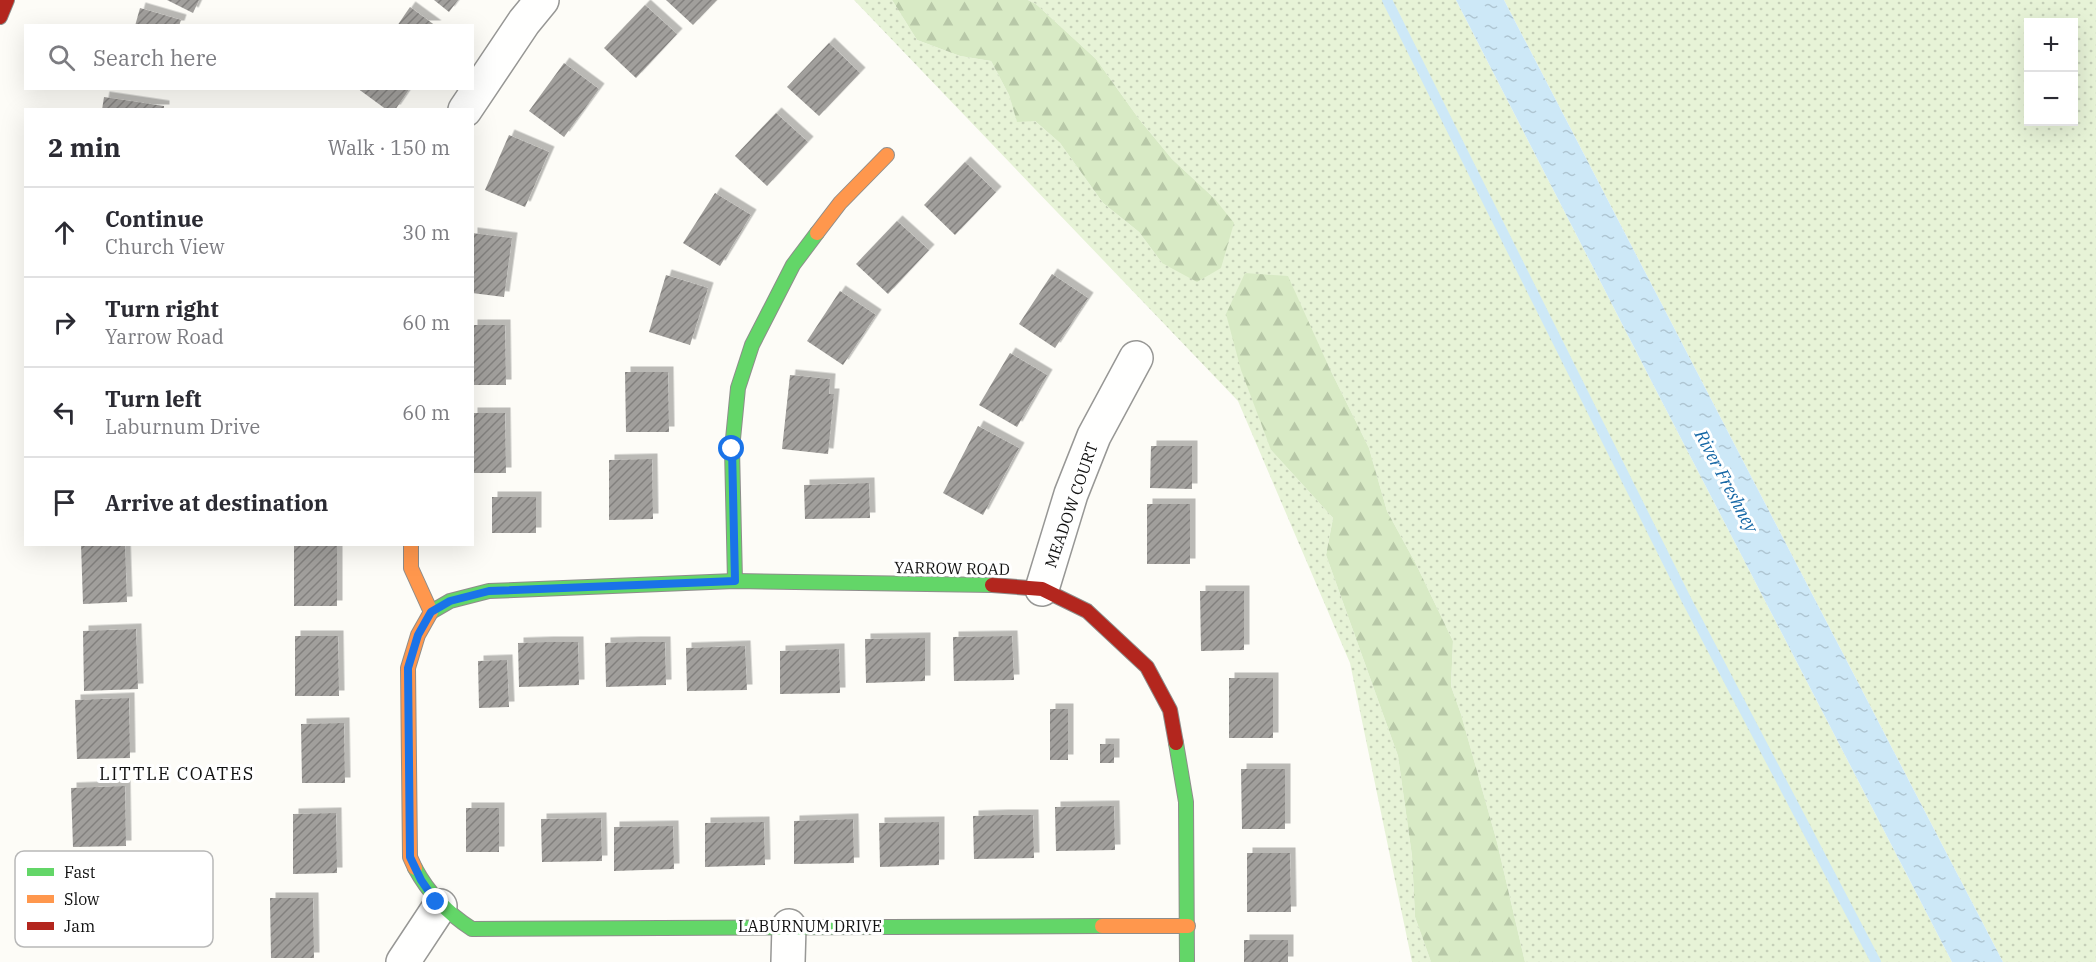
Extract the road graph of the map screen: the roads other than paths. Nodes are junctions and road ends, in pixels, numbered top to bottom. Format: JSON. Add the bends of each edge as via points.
{"nodes":[{"id":1,"x":7,"y":0,"type":"edge"},
{"id":2,"x":543,"y":0,"type":"edge"},
{"id":3,"x":0,"y":17,"type":"edge"},
{"id":4,"x":466,"y":108,"type":"edge"},
{"id":5,"x":887,"y":155,"type":"dead end"},
{"id":6,"x":1136,"y":358,"type":"dead end"},
{"id":7,"x":411,"y":546,"type":"edge"},
{"id":8,"x":735,"y":581,"type":"junction"},
{"id":9,"x":1042,"y":589,"type":"junction"},
{"id":10,"x":431,"y":612,"type":"junction"},
{"id":11,"x":441,"y":906,"type":"junction"},
{"id":12,"x":789,"y":926,"type":"junction"},
{"id":13,"x":1188,"y":926,"type":"junction"},
{"id":14,"x":403,"y":962,"type":"edge"},
{"id":15,"x":788,"y":962,"type":"edge"},
{"id":16,"x":1188,"y":962,"type":"edge"}],
"edges":[{"from":1,"to":3,"type":"street"},
{"from":2,"to":4,"type":"street"},
{"from":5,"to":8,"type":"street","via":[[840,203],[793,265],[752,345],[738,388],[732,449]]},
{"from":6,"to":9,"type":"street","name":"MEADOW COURT","via":[[1095,436],[1071,494]]},
{"from":7,"to":10,"type":"street","via":[[411,568]]},
{"from":8,"to":9,"type":"street","name":"YARROW ROAD","via":[[1007,585]]},
{"from":8,"to":10,"type":"street","name":"YARROW ROAD","via":[[489,591],[450,601]]},
{"from":9,"to":13,"type":"street","name":"YARROW ROAD","via":[[1087,611],[1148,667],[1170,710],[1186,802]]},
{"from":10,"to":11,"type":"street","name":"LABURNUM DRIVE","via":[[418,635],[408,668],[410,857],[421,880]]},
{"from":11,"to":12,"type":"street","name":"LABURNUM DRIVE","via":[[472,929]]},
{"from":11,"to":14,"type":"street"},
{"from":12,"to":13,"type":"street","name":"LABURNUM DRIVE"},
{"from":12,"to":15,"type":"street"},
{"from":13,"to":16,"type":"street","name":"YARROW ROAD"}]}
